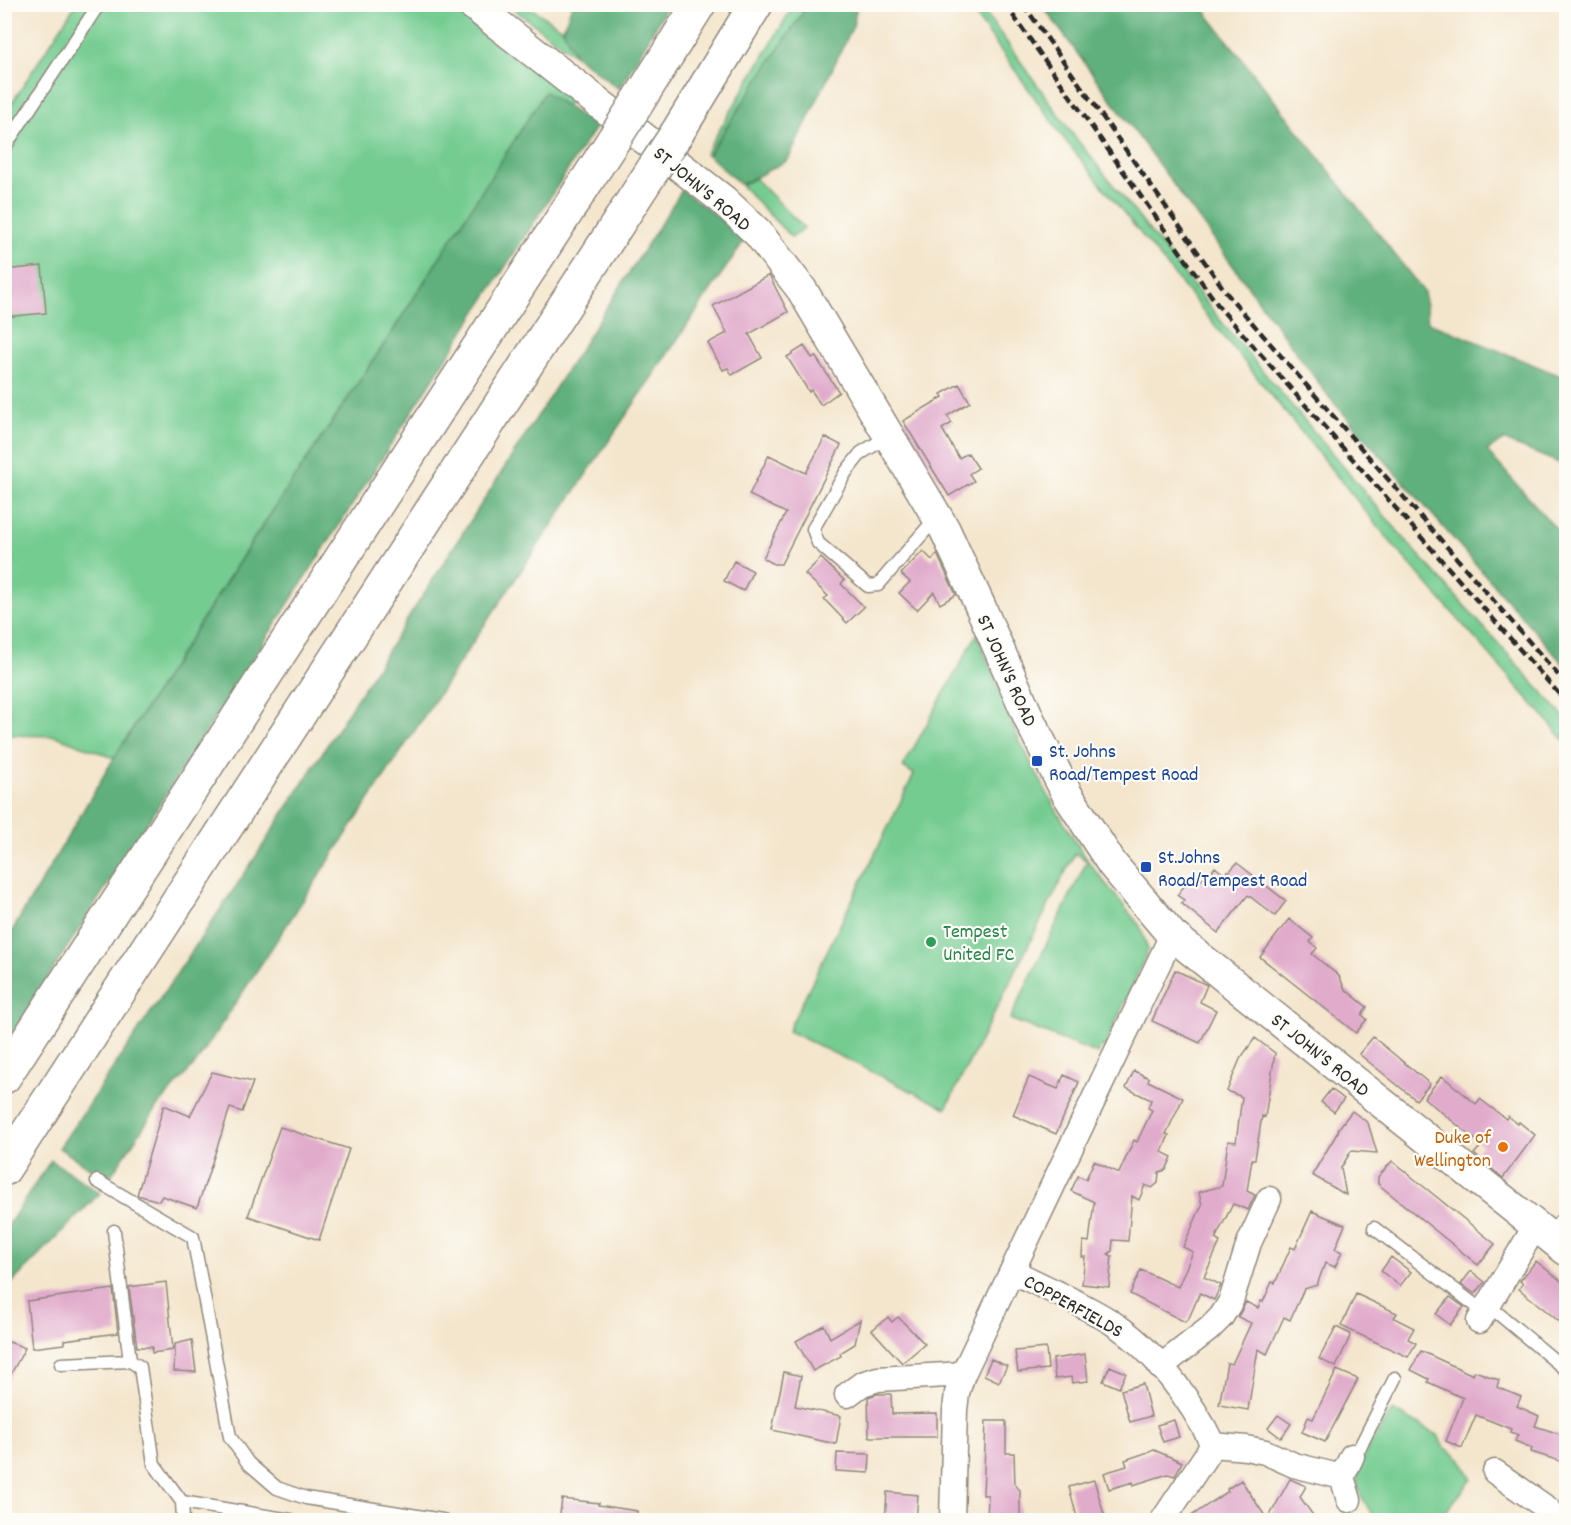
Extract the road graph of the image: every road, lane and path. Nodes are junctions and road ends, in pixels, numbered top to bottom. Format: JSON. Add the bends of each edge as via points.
{"nodes":[{"id":1,"x":99,"y":4,"type":"edge"},
{"id":2,"x":471,"y":4,"type":"edge"},
{"id":3,"x":699,"y":4,"type":"edge"},
{"id":4,"x":756,"y":4,"type":"edge"},
{"id":5,"x":4,"y":148,"type":"edge"},
{"id":6,"x":889,"y":436,"type":"junction"},
{"id":7,"x":937,"y":517,"type":"junction"},
{"id":8,"x":1172,"y":935,"type":"junction"},
{"id":9,"x":4,"y":1077,"type":"edge"},
{"id":10,"x":4,"y":1169,"type":"edge"},
{"id":11,"x":96,"y":1181,"type":"dead end"},
{"id":12,"x":1269,"y":1199,"type":"dead end"},
{"id":13,"x":1374,"y":1228,"type":"dead end"},
{"id":14,"x":114,"y":1231,"type":"dead end"},
{"id":15,"x":1554,"y":1231,"type":"edge"},
{"id":16,"x":1012,"y":1271,"type":"junction"},
{"id":17,"x":1483,"y":1313,"type":"junction"},
{"id":18,"x":130,"y":1361,"type":"junction"},
{"id":19,"x":61,"y":1364,"type":"dead end"},
{"id":20,"x":1160,"y":1366,"type":"junction"},
{"id":21,"x":1566,"y":1370,"type":"edge"},
{"id":22,"x":963,"y":1374,"type":"junction"},
{"id":23,"x":1395,"y":1378,"type":"dead end"},
{"id":24,"x":847,"y":1395,"type":"dead end"},
{"id":25,"x":1213,"y":1445,"type":"junction"},
{"id":26,"x":1495,"y":1472,"type":"dead end"},
{"id":27,"x":1348,"y":1478,"type":"joint"},
{"id":28,"x":182,"y":1502,"type":"junction"},
{"id":29,"x":1156,"y":1519,"type":"edge"},
{"id":30,"x":183,"y":1521,"type":"edge"},
{"id":31,"x":291,"y":1521,"type":"edge"},
{"id":32,"x":442,"y":1521,"type":"edge"},
{"id":33,"x":952,"y":1521,"type":"edge"},
{"id":34,"x":1558,"y":1521,"type":"edge"}],
"edges":[{"from":1,"to":5,"type":"lane"},
{"from":2,"to":6,"type":"street","name":"ST JOHN'S ROAD","via":[[723,200],[758,233],[802,290]]},
{"from":3,"to":9,"type":"highway","bridge":true},
{"from":4,"to":10,"type":"highway","bridge":true,"via":[[677,133]]},
{"from":6,"to":7,"type":"street","name":"ST JOHN'S ROAD"},
{"from":6,"to":7,"type":"lane","via":[[861,453],[846,472],[813,529],[818,543],[868,586],[878,585]]},
{"from":7,"to":8,"type":"street","name":"ST JOHN'S ROAD","via":[[1067,794],[1113,864]]},
{"from":8,"to":15,"type":"street","name":"ST JOHN'S ROAD"},
{"from":8,"to":16,"type":"street"},
{"from":11,"to":32,"type":"lane","via":[[193,1237],[230,1437],[248,1463],[277,1488],[306,1498]]},
{"from":12,"to":20,"type":"street","via":[[1268,1228],[1249,1244],[1231,1301],[1221,1317]]},
{"from":13,"to":17,"type":"lane"},
{"from":14,"to":18,"type":"lane"},
{"from":15,"to":17,"type":"street"},
{"from":16,"to":20,"type":"street","name":"COPPERFIELDS","via":[[1110,1321]]},
{"from":16,"to":22,"type":"street"},
{"from":17,"to":21,"type":"lane"},
{"from":18,"to":19,"type":"lane"},
{"from":18,"to":28,"type":"lane","via":[[140,1367],[154,1464]]},
{"from":20,"to":25,"type":"street","name":"COPPERFIELDS","via":[[1187,1398]]},
{"from":22,"to":24,"type":"street","via":[[878,1379]]},
{"from":22,"to":33,"type":"street","via":[[955,1410]]},
{"from":23,"to":27,"type":"lane"},
{"from":25,"to":27,"type":"street","via":[[1265,1452],[1294,1465]]},
{"from":25,"to":29,"type":"street"},
{"from":26,"to":34,"type":"street","via":[[1548,1509]]},
{"from":28,"to":30,"type":"lane"},
{"from":28,"to":31,"type":"lane"}]}
